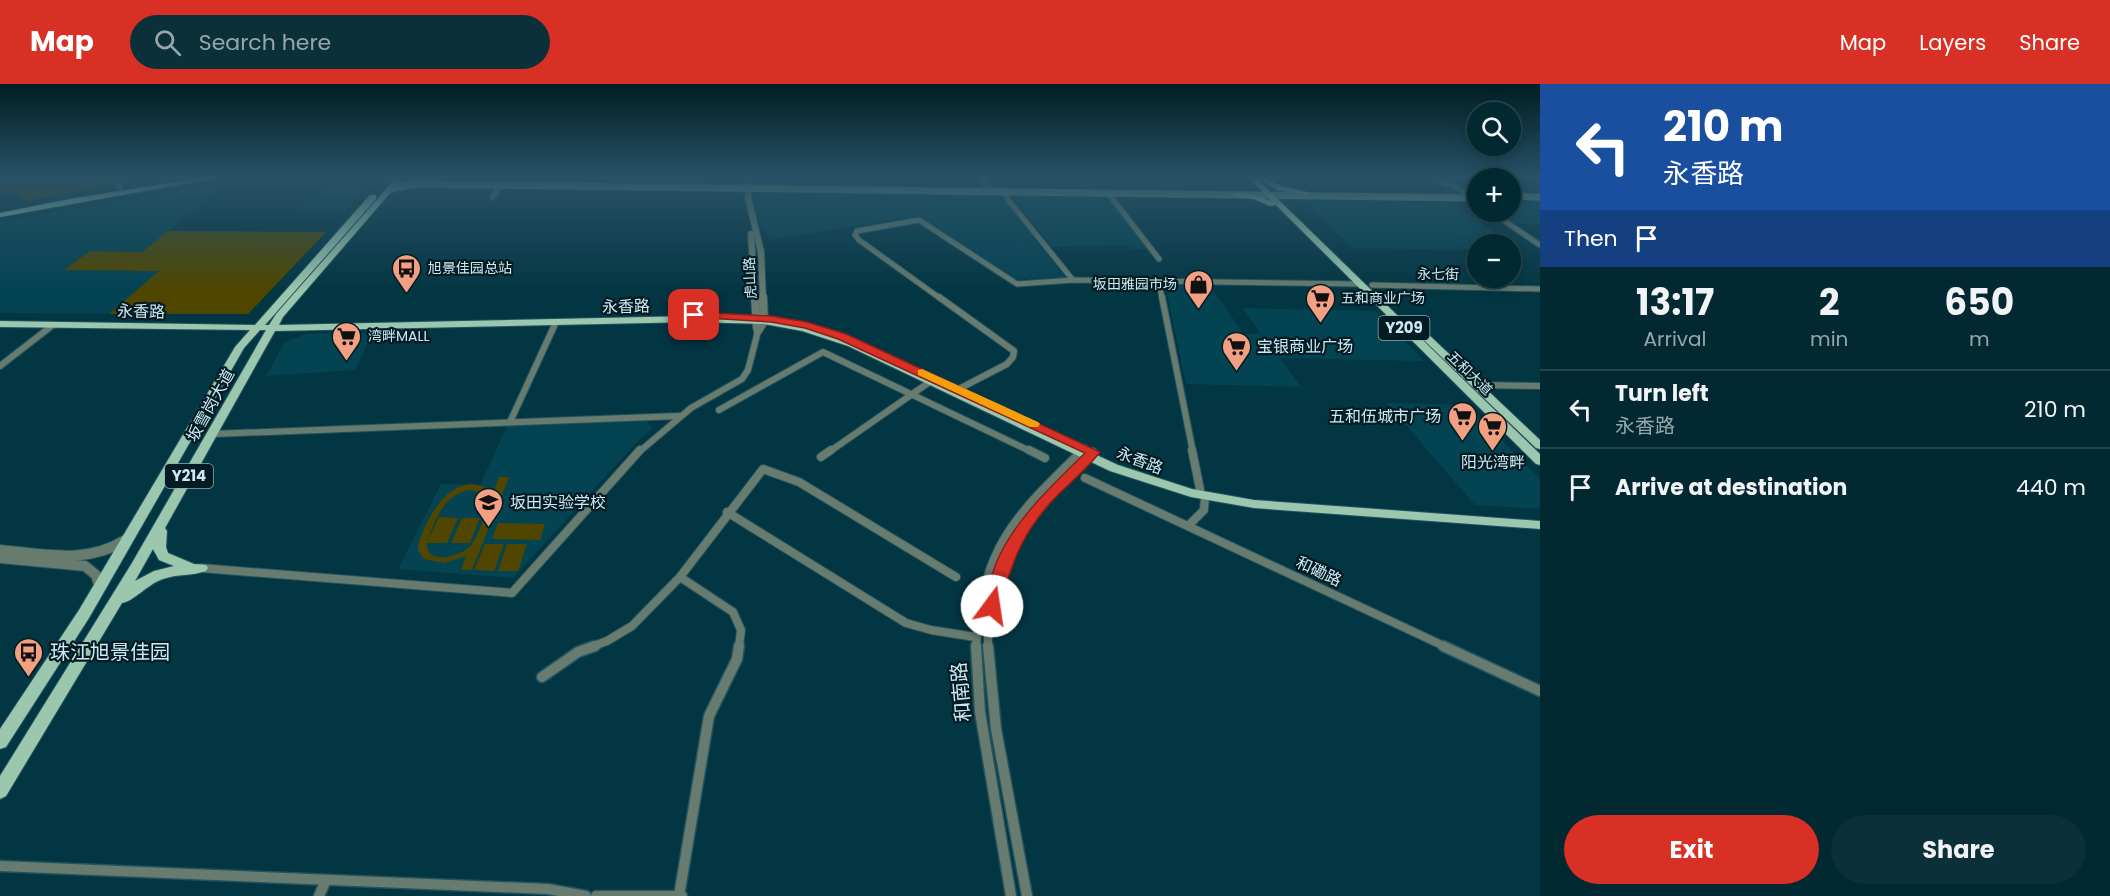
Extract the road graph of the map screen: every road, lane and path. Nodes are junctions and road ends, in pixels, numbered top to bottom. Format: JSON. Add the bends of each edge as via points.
{"nodes":[{"id":1,"x":360,"y":216,"type":"edge"},
{"id":2,"x":363,"y":216,"type":"edge"},
{"id":3,"x":751,"y":216,"type":"edge"},
{"id":4,"x":1021,"y":216,"type":"edge"},
{"id":5,"x":1126,"y":216,"type":"edge"},
{"id":6,"x":1294,"y":216,"type":"edge"},
{"id":7,"x":1295,"y":216,"type":"edge"},
{"id":8,"x":1506,"y":222,"type":"edge"},
{"id":9,"x":1540,"y":245,"type":"edge"},
{"id":10,"x":1160,"y":259,"type":"dead end"},
{"id":11,"x":1073,"y":280,"type":"junction"},
{"id":12,"x":1159,"y":282,"type":"junction"},
{"id":13,"x":1360,"y":284,"type":"junction"},
{"id":14,"x":1372,"y":285,"type":"junction"},
{"id":15,"x":1540,"y":289,"type":"edge"},
{"id":16,"x":0,"y":322,"type":"edge"},
{"id":17,"x":555,"y":322,"type":"junction"},
{"id":18,"x":760,"y":322,"type":"junction"},
{"id":19,"x":53,"y":325,"type":"junction"},
{"id":20,"x":258,"y":326,"type":"junction"},
{"id":21,"x":275,"y":326,"type":"junction"},
{"id":22,"x":0,"y":366,"type":"edge"},
{"id":23,"x":931,"y":381,"type":"junction"},
{"id":24,"x":1476,"y":385,"type":"junction"},
{"id":25,"x":1540,"y":386,"type":"edge"},
{"id":26,"x":956,"y":390,"type":"junction"},
{"id":27,"x":912,"y":394,"type":"junction"},
{"id":28,"x":719,"y":411,"type":"dead end"},
{"id":29,"x":681,"y":416,"type":"junction"},
{"id":30,"x":510,"y":422,"type":"junction"},
{"id":31,"x":213,"y":434,"type":"junction"},
{"id":32,"x":1540,"y":446,"type":"edge"},
{"id":33,"x":1087,"y":452,"type":"junction"},
{"id":34,"x":821,"y":457,"type":"dead end"},
{"id":35,"x":1044,"y":458,"type":"dead end"},
{"id":36,"x":1540,"y":460,"type":"edge"},
{"id":37,"x":1084,"y":478,"type":"dead end"},
{"id":38,"x":1202,"y":493,"type":"junction"},
{"id":39,"x":727,"y":512,"type":"junction"},
{"id":40,"x":1538,"y":520,"type":"edge"},
{"id":41,"x":162,"y":523,"type":"junction"},
{"id":42,"x":1188,"y":526,"type":"junction"},
{"id":43,"x":133,"y":533,"type":"junction"},
{"id":44,"x":0,"y":550,"type":"edge"},
{"id":45,"x":0,"y":558,"type":"edge"},
{"id":46,"x":201,"y":568,"type":"junction"},
{"id":47,"x":680,"y":577,"type":"junction"},
{"id":48,"x":956,"y":577,"type":"dead end"},
{"id":49,"x":100,"y":588,"type":"junction"},
{"id":50,"x":110,"y":612,"type":"junction"},
{"id":51,"x":975,"y":637,"type":"junction"},
{"id":52,"x":542,"y":677,"type":"dead end"},
{"id":53,"x":1540,"y":691,"type":"edge"},
{"id":54,"x":0,"y":742,"type":"edge"},
{"id":55,"x":0,"y":791,"type":"edge"},
{"id":56,"x":0,"y":866,"type":"edge"},
{"id":57,"x":326,"y":880,"type":"junction"},
{"id":58,"x":319,"y":896,"type":"edge"},
{"id":59,"x":586,"y":896,"type":"edge"},
{"id":60,"x":596,"y":896,"type":"edge"},
{"id":61,"x":681,"y":896,"type":"edge"},
{"id":62,"x":1011,"y":896,"type":"edge"},
{"id":63,"x":1027,"y":896,"type":"edge"}],
"edges":[{"from":1,"to":20,"type":"main road","name":"坂雪岗大道","number":"Y214"},
{"from":2,"to":21,"type":"main road","name":"坂雪岗大道","number":"Y214","via":[[279,316]]},
{"from":3,"to":18,"type":"street","name":"虎山路","via":[[760,245]]},
{"from":4,"to":11,"type":"street"},
{"from":5,"to":10,"type":"street"},
{"from":6,"to":13,"type":"main road","name":"五和大道","number":"Y209"},
{"from":7,"to":14,"type":"main road","name":"五和大道","number":"Y209"},
{"from":8,"to":9,"type":"street"},
{"from":11,"to":12,"type":"street"},
{"from":11,"to":26,"type":"street","via":[[1017,284],[919,220],[857,231],[859,240],[1014,351],[1007,364]]},
{"from":12,"to":13,"type":"street"},
{"from":12,"to":38,"type":"street"},
{"from":13,"to":36,"type":"main road","name":"五和大道","number":"Y209"},
{"from":14,"to":15,"type":"street","name":"永七街"},
{"from":14,"to":24,"type":"main road","name":"五和大道","number":"Y209"},
{"from":16,"to":19,"type":"main road","name":"永香路"},
{"from":16,"to":20,"type":"main road","name":"永香路"},
{"from":17,"to":18,"type":"main road","name":"永香路"},
{"from":17,"to":21,"type":"main road","name":"永香路"},
{"from":17,"to":30,"type":"street"},
{"from":18,"to":21,"type":"main road","name":"永香路","via":[[694,315]]},
{"from":18,"to":23,"type":"main road","name":"永香路","via":[[804,329],[838,340]]},
{"from":18,"to":26,"type":"main road","name":"永香路","via":[[807,326],[842,336]]},
{"from":18,"to":29,"type":"street","via":[[748,370],[742,379]]},
{"from":19,"to":20,"type":"main road","name":"永香路"},
{"from":19,"to":22,"type":"street"},
{"from":20,"to":21,"type":"main road","name":"永香路"},
{"from":20,"to":43,"type":"main road","name":"坂雪岗大道","number":"Y214","via":[[240,347]]},
{"from":21,"to":31,"type":"main road","name":"坂雪岗大道","number":"Y214"},
{"from":23,"to":26,"type":"main road","name":"永香路"},
{"from":23,"to":27,"type":"street"},
{"from":24,"to":25,"type":"street"},
{"from":24,"to":32,"type":"main road","name":"五和大道","number":"Y209"},
{"from":26,"to":33,"type":"main road","name":"永香路"},
{"from":27,"to":28,"type":"street","via":[[823,352]]},
{"from":27,"to":34,"type":"street"},
{"from":27,"to":35,"type":"street"},
{"from":29,"to":30,"type":"street"},
{"from":29,"to":46,"type":"street","via":[[645,445],[512,593]]},
{"from":30,"to":31,"type":"street"},
{"from":31,"to":41,"type":"main road","name":"坂雪岗大道","number":"Y214"},
{"from":33,"to":38,"type":"main road","name":"永香路","via":[[1152,482]]},
{"from":33,"to":51,"type":"street","name":"和南路","via":[[1020,513],[1001,541],[984,579]]},
{"from":33,"to":63,"type":"street","name":"和南路","via":[[1022,530],[1004,562],[992,606],[989,660],[995,718]]},
{"from":37,"to":42,"type":"street","name":"和磡路"},
{"from":38,"to":40,"type":"main road","name":"永香路","via":[[1266,505]]},
{"from":38,"to":42,"type":"street","via":[[1204,510]]},
{"from":39,"to":47,"type":"street"},
{"from":39,"to":48,"type":"street","via":[[763,469],[799,482]]},
{"from":39,"to":51,"type":"street","via":[[906,623]]},
{"from":41,"to":46,"type":"main road","via":[[158,550],[162,557]]},
{"from":41,"to":50,"type":"main road","name":"坂雪岗大道","number":"Y214"},
{"from":42,"to":53,"type":"street","name":"和磡路"},
{"from":43,"to":44,"type":"street","via":[[116,547],[91,556]]},
{"from":43,"to":49,"type":"main road","name":"坂雪岗大道","number":"Y214"},
{"from":45,"to":49,"type":"street","via":[[85,566],[98,578]]},
{"from":46,"to":50,"type":"main road","via":[[153,576],[136,585]]},
{"from":47,"to":52,"type":"street","via":[[632,626],[578,652]]},
{"from":47,"to":61,"type":"street","via":[[733,612],[741,630],[737,659],[709,716]]},
{"from":49,"to":54,"type":"main road","name":"坂雪岗大道","number":"Y214"},
{"from":50,"to":55,"type":"main road","name":"坂雪岗大道","number":"Y214"},
{"from":51,"to":62,"type":"street","name":"和南路","via":[[983,732]]},
{"from":56,"to":57,"type":"street"},
{"from":57,"to":58,"type":"street"},
{"from":57,"to":59,"type":"street","via":[[548,889]]},
{"from":60,"to":61,"type":"street"}]}
